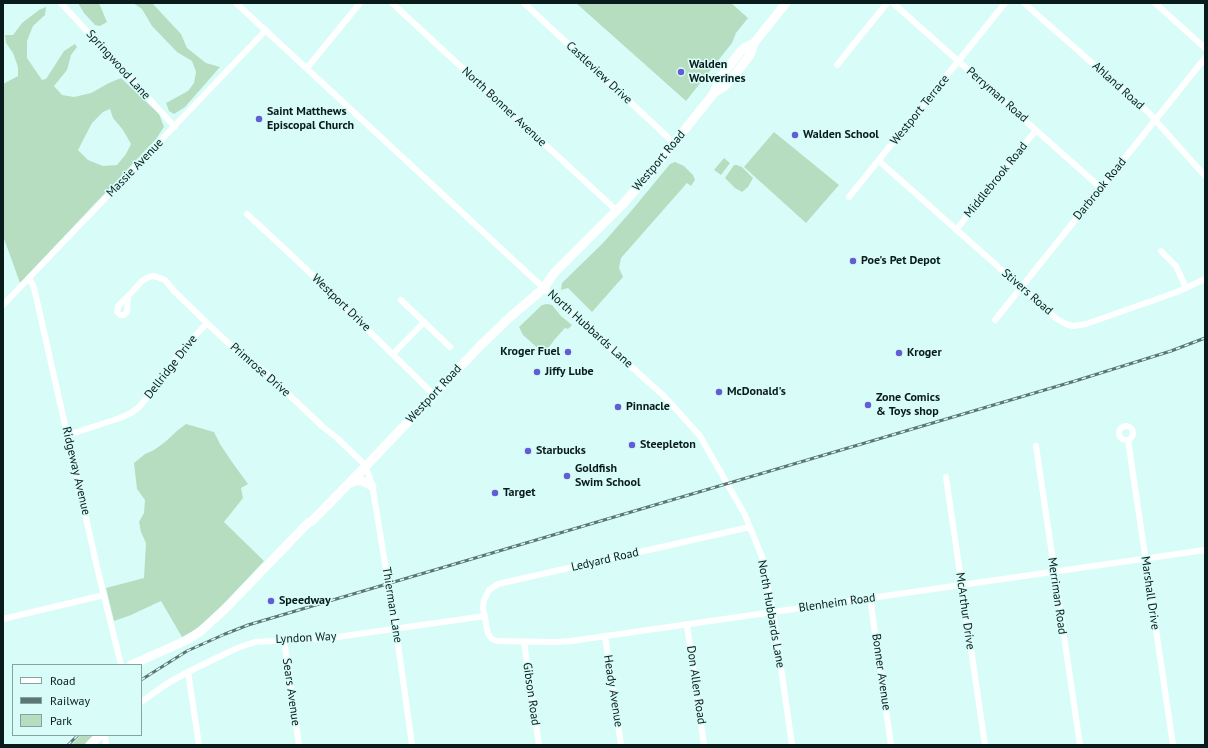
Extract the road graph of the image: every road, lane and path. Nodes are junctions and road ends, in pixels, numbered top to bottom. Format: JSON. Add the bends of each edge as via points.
{"nodes":[{"id":1,"x":61,"y":3,"type":"edge"},
{"id":2,"x":236,"y":3,"type":"edge"},
{"id":3,"x":360,"y":3,"type":"edge"},
{"id":4,"x":392,"y":3,"type":"edge"},
{"id":5,"x":524,"y":3,"type":"edge"},
{"id":6,"x":786,"y":3,"type":"edge"},
{"id":7,"x":887,"y":3,"type":"edge"},
{"id":8,"x":893,"y":3,"type":"edge"},
{"id":9,"x":1005,"y":3,"type":"edge"},
{"id":10,"x":1024,"y":3,"type":"edge"},
{"id":11,"x":1155,"y":3,"type":"edge"},
{"id":12,"x":266,"y":30,"type":"junction"},
{"id":13,"x":1205,"y":48,"type":"edge"},
{"id":14,"x":1205,"y":58,"type":"edge"},
{"id":15,"x":959,"y":61,"type":"junction"},
{"id":16,"x":837,"y":65,"type":"dead end"},
{"id":17,"x":307,"y":68,"type":"junction"},
{"id":18,"x":1155,"y":120,"type":"junction"},
{"id":19,"x":175,"y":127,"type":"junction"},
{"id":20,"x":1036,"y":130,"type":"junction"},
{"id":21,"x":674,"y":143,"type":"junction"},
{"id":22,"x":878,"y":161,"type":"junction"},
{"id":23,"x":1205,"y":176,"type":"edge"},
{"id":24,"x":1101,"y":188,"type":"junction"},
{"id":25,"x":849,"y":197,"type":"dead end"},
{"id":26,"x":616,"y":210,"type":"junction"},
{"id":27,"x":247,"y":214,"type":"dead end"},
{"id":28,"x":956,"y":230,"type":"junction"},
{"id":29,"x":1161,"y":251,"type":"dead end"},
{"id":30,"x":29,"y":279,"type":"junction"},
{"id":31,"x":1205,"y":280,"type":"edge"},
{"id":32,"x":1022,"y":287,"type":"junction"},
{"id":33,"x":544,"y":288,"type":"junction"},
{"id":34,"x":1186,"y":288,"type":"junction"},
{"id":35,"x":128,"y":296,"type":"dead end"},
{"id":36,"x":401,"y":300,"type":"dead end"},
{"id":37,"x":3,"y":305,"type":"edge"},
{"id":38,"x":995,"y":320,"type":"dead end"},
{"id":39,"x":424,"y":322,"type":"junction"},
{"id":40,"x":206,"y":323,"type":"junction"},
{"id":41,"x":450,"y":347,"type":"dead end"},
{"id":42,"x":393,"y":354,"type":"junction"},
{"id":43,"x":433,"y":394,"type":"junction"},
{"id":44,"x":68,"y":435,"type":"junction"},
{"id":45,"x":1128,"y":440,"type":"dead end"},
{"id":46,"x":1036,"y":446,"type":"dead end"},
{"id":47,"x":365,"y":467,"type":"junction"},
{"id":48,"x":946,"y":477,"type":"dead end"},
{"id":49,"x":347,"y":485,"type":"junction"},
{"id":50,"x":372,"y":486,"type":"junction"},
{"id":51,"x":750,"y":527,"type":"junction"},
{"id":52,"x":1205,"y":550,"type":"edge"},
{"id":53,"x":1145,"y":558,"type":"junction"},
{"id":54,"x":1054,"y":572,"type":"junction"},
{"id":55,"x":962,"y":585,"type":"junction"},
{"id":56,"x":104,"y":596,"type":"junction"},
{"id":57,"x":870,"y":598,"type":"junction"},
{"id":58,"x":773,"y":612,"type":"junction"},
{"id":59,"x":485,"y":616,"type":"junction"},
{"id":60,"x":3,"y":619,"type":"edge"},
{"id":61,"x":687,"y":625,"type":"junction"},
{"id":62,"x":395,"y":629,"type":"junction"},
{"id":63,"x":605,"y":636,"type":"junction"},
{"id":64,"x":284,"y":640,"type":"junction"},
{"id":65,"x":524,"y":642,"type":"junction"},
{"id":66,"x":121,"y":664,"type":"edge"},
{"id":67,"x":133,"y":664,"type":"edge"},
{"id":68,"x":188,"y":672,"type":"junction"},
{"id":69,"x":142,"y":701,"type":"edge"},
{"id":70,"x":99,"y":736,"type":"edge"},
{"id":71,"x":93,"y":744,"type":"edge"},
{"id":72,"x":199,"y":745,"type":"edge"},
{"id":73,"x":299,"y":745,"type":"edge"},
{"id":74,"x":412,"y":745,"type":"edge"},
{"id":75,"x":539,"y":745,"type":"edge"},
{"id":76,"x":621,"y":745,"type":"edge"},
{"id":77,"x":704,"y":745,"type":"edge"},
{"id":78,"x":792,"y":745,"type":"edge"},
{"id":79,"x":891,"y":745,"type":"edge"},
{"id":80,"x":986,"y":745,"type":"edge"},
{"id":81,"x":1080,"y":745,"type":"edge"},
{"id":82,"x":1173,"y":745,"type":"edge"}],
"edges":[{"from":1,"to":19,"type":"street","name":"Springwood Lane"},
{"from":2,"to":12,"type":"street","name":"North Hubbards Lane"},
{"from":3,"to":17,"type":"street"},
{"from":4,"to":26,"type":"street","name":"North Bonner Avenue"},
{"from":5,"to":21,"type":"street","name":"Castleview Drive"},
{"from":6,"to":21,"type":"main road","name":"Westport Road","via":[[754,43],[744,48],[721,76],[714,93]]},
{"from":7,"to":16,"type":"street"},
{"from":8,"to":15,"type":"street","name":"Perryman Road"},
{"from":9,"to":15,"type":"street","name":"Westport Terrace"},
{"from":10,"to":18,"type":"street","name":"Ahland Road"},
{"from":11,"to":13,"type":"street"},
{"from":12,"to":17,"type":"street","name":"North Hubbards Lane"},
{"from":12,"to":19,"type":"street","name":"Massie Avenue"},
{"from":14,"to":18,"type":"street","name":"Darbrook Road"},
{"from":15,"to":20,"type":"street","name":"Perryman Road"},
{"from":15,"to":22,"type":"street","name":"Westport Terrace"},
{"from":17,"to":33,"type":"street","name":"North Hubbards Lane"},
{"from":18,"to":23,"type":"street","name":"Ahland Road"},
{"from":18,"to":24,"type":"street","name":"Darbrook Road"},
{"from":19,"to":30,"type":"street","name":"Massie Avenue"},
{"from":20,"to":24,"type":"street","name":"Perryman Road"},
{"from":20,"to":28,"type":"street","name":"Middlebrook Road"},
{"from":21,"to":26,"type":"main road","name":"Westport Road"},
{"from":22,"to":25,"type":"street","name":"Westport Terrace"},
{"from":22,"to":28,"type":"street","name":"Stivers Road"},
{"from":24,"to":32,"type":"street","name":"Darbrook Road"},
{"from":26,"to":33,"type":"main road","name":"Westport Road","via":[[554,273]]},
{"from":27,"to":42,"type":"street","name":"Westport Drive"},
{"from":28,"to":32,"type":"street","name":"Stivers Road"},
{"from":29,"to":34,"type":"street","via":[[1176,266]]},
{"from":30,"to":37,"type":"street","name":"Massie Avenue"},
{"from":30,"to":44,"type":"street","name":"Ridgeway Avenue","via":[[35,292]]},
{"from":31,"to":34,"type":"street","name":"Stivers Road"},
{"from":32,"to":34,"type":"street","name":"Stivers Road","via":[[1061,322],[1073,326],[1086,324]]},
{"from":32,"to":38,"type":"street","name":"Darbrook Road"},
{"from":33,"to":43,"type":"main road","name":"Westport Road","via":[[509,318]]},
{"from":33,"to":51,"type":"street","name":"North Hubbards Lane","via":[[687,420],[704,442]]},
{"from":35,"to":40,"type":"street","name":"Primrose Drive","via":[[147,278],[154,276],[165,280]]},
{"from":36,"to":39,"type":"street"},
{"from":39,"to":41,"type":"street"},
{"from":39,"to":42,"type":"street"},
{"from":40,"to":44,"type":"street","name":"Dellridge Drive","via":[[181,351],[156,388],[139,407],[120,418]]},
{"from":40,"to":47,"type":"street","name":"Primrose Drive","via":[[243,357],[263,370]]},
{"from":42,"to":43,"type":"street","name":"Westport Drive"},
{"from":43,"to":47,"type":"main road","name":"Westport Road"},
{"from":44,"to":56,"type":"street","name":"Ridgeway Avenue"},
{"from":45,"to":53,"type":"street","name":"Marshall Drive"},
{"from":46,"to":54,"type":"street","name":"Merriman Road"},
{"from":47,"to":49,"type":"main road","name":"Westport Road"},
{"from":47,"to":50,"type":"street","name":"Thierman Lane"},
{"from":48,"to":55,"type":"street","name":"McArthur Drive"},
{"from":49,"to":50,"type":"main road","via":[[363,481]]},
{"from":49,"to":67,"type":"main road","name":"Westport Road","via":[[201,631],[181,643]]},
{"from":50,"to":62,"type":"street","name":"Thierman Lane"},
{"from":51,"to":58,"type":"street","name":"North Hubbards Lane","via":[[762,557]]},
{"from":51,"to":59,"type":"street","name":"Ledyard Road","via":[[498,584],[486,594],[483,604]]},
{"from":52,"to":53,"type":"street","name":"Blenheim Road"},
{"from":53,"to":54,"type":"street","name":"Blenheim Road"},
{"from":53,"to":82,"type":"street","name":"Marshall Drive"},
{"from":54,"to":55,"type":"street","name":"Blenheim Road"},
{"from":54,"to":81,"type":"street","name":"Merriman Road"},
{"from":55,"to":57,"type":"street","name":"Blenheim Road"},
{"from":55,"to":80,"type":"street","name":"McArthur Drive"},
{"from":56,"to":60,"type":"street"},
{"from":56,"to":66,"type":"street","name":"Ridgeway Avenue"},
{"from":57,"to":58,"type":"street","name":"Blenheim Road"},
{"from":57,"to":79,"type":"street","name":"Bonner Avenue"},
{"from":58,"to":61,"type":"street","name":"Blenheim Road"},
{"from":58,"to":78,"type":"street","name":"North Hubbards Lane"},
{"from":59,"to":62,"type":"street","name":"Lyndon Way"},
{"from":59,"to":65,"type":"street","name":"Blenheim Road","via":[[488,634],[492,640]]},
{"from":61,"to":63,"type":"street","name":"Blenheim Road"},
{"from":61,"to":77,"type":"street","name":"Don Allen Road"},
{"from":62,"to":64,"type":"street","name":"Lyndon Way","via":[[330,638]]},
{"from":62,"to":74,"type":"street","name":"Thierman Lane"},
{"from":63,"to":65,"type":"street","name":"Blenheim Road","via":[[555,642]]},
{"from":63,"to":76,"type":"street","name":"Heady Avenue"},
{"from":64,"to":68,"type":"street","name":"Lyndon Way","via":[[244,645]]},
{"from":64,"to":73,"type":"street","name":"Sears Avenue"},
{"from":65,"to":75,"type":"street","name":"Gibson Road"},
{"from":68,"to":69,"type":"street","name":"Lyndon Way"},
{"from":68,"to":72,"type":"street"},
{"from":70,"to":71,"type":"main road"}]}
